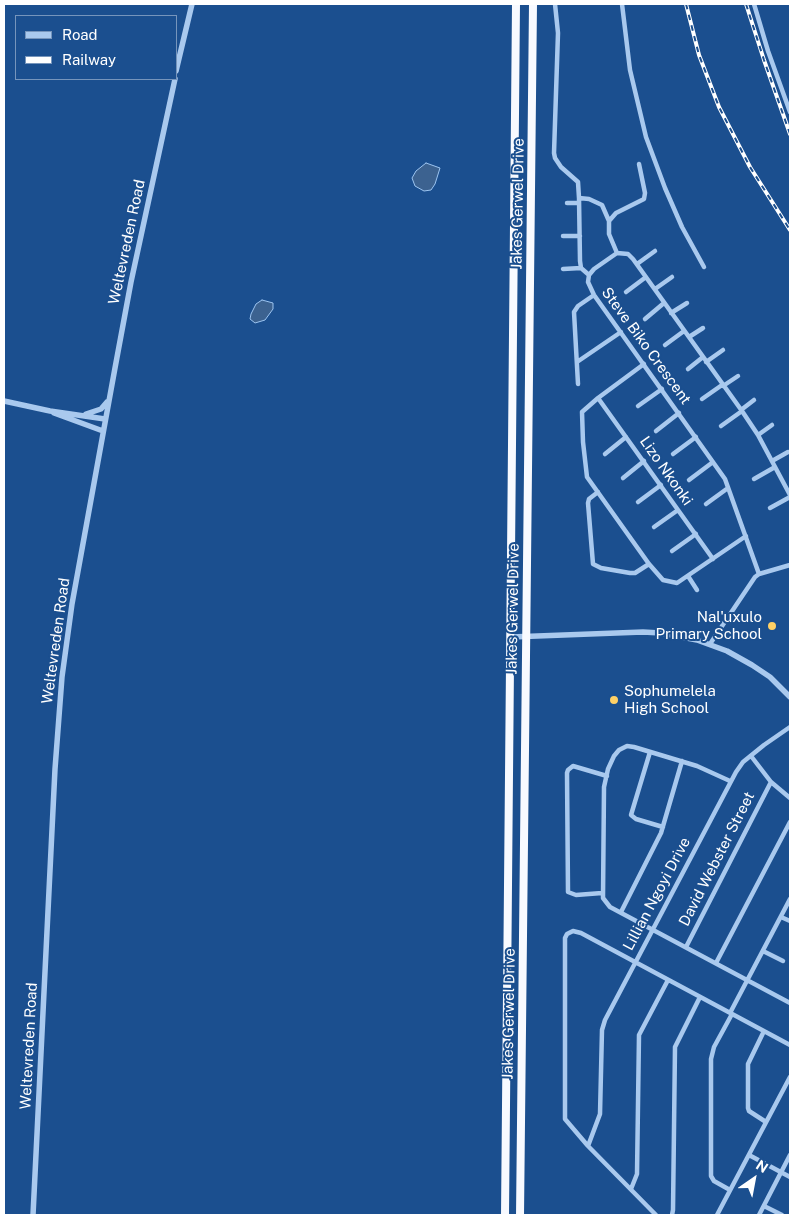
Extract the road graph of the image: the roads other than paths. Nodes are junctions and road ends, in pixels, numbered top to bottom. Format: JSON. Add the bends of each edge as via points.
{"nodes":[{"id":1,"x":192,"y":4,"type":"edge"},
{"id":2,"x":516,"y":4,"type":"edge"},
{"id":3,"x":533,"y":4,"type":"edge"},
{"id":4,"x":555,"y":4,"type":"edge"},
{"id":5,"x":622,"y":4,"type":"edge"},
{"id":6,"x":754,"y":4,"type":"edge"},
{"id":7,"x":178,"y":63,"type":"edge"},
{"id":8,"x":174,"y":80,"type":"edge"},
{"id":9,"x":790,"y":112,"type":"edge"},
{"id":10,"x":639,"y":164,"type":"dead end"},
{"id":11,"x":579,"y":200,"type":"junction"},
{"id":12,"x":567,"y":203,"type":"dead end"},
{"id":13,"x":609,"y":221,"type":"junction"},
{"id":14,"x":563,"y":236,"type":"dead end"},
{"id":15,"x":580,"y":236,"type":"junction"},
{"id":16,"x":617,"y":252,"type":"junction"},
{"id":17,"x":654,"y":252,"type":"dead end"},
{"id":18,"x":637,"y":264,"type":"junction"},
{"id":19,"x":704,"y":267,"type":"dead end"},
{"id":20,"x":581,"y":268,"type":"junction"},
{"id":21,"x":563,"y":269,"type":"dead end"},
{"id":22,"x":589,"y":275,"type":"junction"},
{"id":23,"x":646,"y":277,"type":"junction"},
{"id":24,"x":672,"y":277,"type":"dead end"},
{"id":25,"x":655,"y":289,"type":"junction"},
{"id":26,"x":626,"y":292,"type":"dead end"},
{"id":27,"x":594,"y":294,"type":"junction"},
{"id":28,"x":664,"y":303,"type":"junction"},
{"id":29,"x":687,"y":303,"type":"dead end"},
{"id":30,"x":671,"y":313,"type":"junction"},
{"id":31,"x":645,"y":319,"type":"dead end"},
{"id":32,"x":703,"y":328,"type":"dead end"},
{"id":33,"x":684,"y":331,"type":"junction"},
{"id":34,"x":621,"y":332,"type":"junction"},
{"id":35,"x":689,"y":337,"type":"junction"},
{"id":36,"x":664,"y":345,"type":"dead end"},
{"id":37,"x":723,"y":350,"type":"dead end"},
{"id":38,"x":704,"y":359,"type":"junction"},
{"id":39,"x":577,"y":362,"type":"junction"},
{"id":40,"x":644,"y":364,"type":"junction"},
{"id":41,"x":688,"y":369,"type":"dead end"},
{"id":42,"x":738,"y":376,"type":"dead end"},
{"id":43,"x":578,"y":384,"type":"dead end"},
{"id":44,"x":723,"y":385,"type":"junction"},
{"id":45,"x":662,"y":389,"type":"junction"},
{"id":46,"x":109,"y":398,"type":"junction"},
{"id":47,"x":598,"y":398,"type":"junction"},
{"id":48,"x":702,"y":399,"type":"dead end"},
{"id":49,"x":754,"y":400,"type":"dead end"},
{"id":50,"x":4,"y":401,"type":"edge"},
{"id":51,"x":638,"y":406,"type":"dead end"},
{"id":52,"x":50,"y":411,"type":"junction"},
{"id":53,"x":741,"y":411,"type":"junction"},
{"id":54,"x":679,"y":413,"type":"junction"},
{"id":55,"x":79,"y":415,"type":"junction"},
{"id":56,"x":105,"y":419,"type":"junction"},
{"id":57,"x":772,"y":425,"type":"dead end"},
{"id":58,"x":721,"y":426,"type":"dead end"},
{"id":59,"x":103,"y":431,"type":"junction"},
{"id":60,"x":656,"y":431,"type":"dead end"},
{"id":61,"x":758,"y":435,"type":"junction"},
{"id":62,"x":626,"y":437,"type":"junction"},
{"id":63,"x":696,"y":437,"type":"junction"},
{"id":64,"x":788,"y":452,"type":"dead end"},
{"id":65,"x":605,"y":454,"type":"dead end"},
{"id":66,"x":673,"y":454,"type":"dead end"},
{"id":67,"x":644,"y":461,"type":"junction"},
{"id":68,"x":772,"y":461,"type":"junction"},
{"id":69,"x":713,"y":462,"type":"junction"},
{"id":70,"x":775,"y":467,"type":"junction"},
{"id":71,"x":622,"y":478,"type":"dead end"},
{"id":72,"x":754,"y":479,"type":"dead end"},
{"id":73,"x":689,"y":480,"type":"dead end"},
{"id":74,"x":661,"y":485,"type":"junction"},
{"id":75,"x":788,"y":486,"type":"edge"},
{"id":76,"x":728,"y":488,"type":"junction"},
{"id":77,"x":598,"y":492,"type":"junction"},
{"id":78,"x":790,"y":496,"type":"edge"},
{"id":79,"x":638,"y":502,"type":"dead end"},
{"id":80,"x":706,"y":504,"type":"dead end"},
{"id":81,"x":770,"y":508,"type":"dead end"},
{"id":82,"x":678,"y":510,"type":"junction"},
{"id":83,"x":654,"y":527,"type":"dead end"},
{"id":84,"x":696,"y":534,"type":"junction"},
{"id":85,"x":746,"y":536,"type":"junction"},
{"id":86,"x":672,"y":551,"type":"dead end"},
{"id":87,"x":713,"y":558,"type":"junction"},
{"id":88,"x":648,"y":564,"type":"junction"},
{"id":89,"x":790,"y":565,"type":"edge"},
{"id":90,"x":759,"y":574,"type":"junction"},
{"id":91,"x":688,"y":576,"type":"junction"},
{"id":92,"x":697,"y":590,"type":"dead end"},
{"id":93,"x":527,"y":636,"type":"junction"},
{"id":94,"x":511,"y":637,"type":"junction"},
{"id":95,"x":710,"y":644,"type":"junction"},
{"id":96,"x":790,"y":697,"type":"edge"},
{"id":97,"x":790,"y":727,"type":"edge"},
{"id":98,"x":650,"y":752,"type":"junction"},
{"id":99,"x":751,"y":756,"type":"junction"},
{"id":100,"x":682,"y":761,"type":"junction"},
{"id":101,"x":606,"y":776,"type":"junction"},
{"id":102,"x":730,"y":781,"type":"junction"},
{"id":103,"x":771,"y":782,"type":"junction"},
{"id":104,"x":790,"y":798,"type":"edge"},
{"id":105,"x":790,"y":822,"type":"edge"},
{"id":106,"x":664,"y":828,"type":"junction"},
{"id":107,"x":602,"y":893,"type":"junction"},
{"id":108,"x":790,"y":899,"type":"edge"},
{"id":109,"x":621,"y":912,"type":"junction"},
{"id":110,"x":781,"y":917,"type":"junction"},
{"id":111,"x":790,"y":921,"type":"edge"},
{"id":112,"x":653,"y":930,"type":"junction"},
{"id":113,"x":686,"y":947,"type":"junction"},
{"id":114,"x":763,"y":951,"type":"junction"},
{"id":115,"x":783,"y":961,"type":"dead end"},
{"id":116,"x":636,"y":963,"type":"junction"},
{"id":117,"x":716,"y":963,"type":"junction"},
{"id":118,"x":668,"y":980,"type":"junction"},
{"id":119,"x":747,"y":981,"type":"junction"},
{"id":120,"x":700,"y":997,"type":"junction"},
{"id":121,"x":790,"y":1003,"type":"edge"},
{"id":122,"x":731,"y":1014,"type":"junction"},
{"id":123,"x":764,"y":1031,"type":"junction"},
{"id":124,"x":790,"y":1045,"type":"edge"},
{"id":125,"x":790,"y":1076,"type":"edge"},
{"id":126,"x":766,"y":1122,"type":"junction"},
{"id":127,"x":588,"y":1146,"type":"junction"},
{"id":128,"x":749,"y":1155,"type":"junction"},
{"id":129,"x":790,"y":1155,"type":"edge"},
{"id":130,"x":781,"y":1172,"type":"junction"},
{"id":131,"x":790,"y":1177,"type":"edge"},
{"id":132,"x":631,"y":1189,"type":"junction"},
{"id":133,"x":730,"y":1190,"type":"junction"},
{"id":134,"x":764,"y":1206,"type":"junction"},
{"id":135,"x":33,"y":1215,"type":"edge"},
{"id":136,"x":505,"y":1215,"type":"edge"},
{"id":137,"x":520,"y":1215,"type":"edge"},
{"id":138,"x":656,"y":1215,"type":"edge"},
{"id":139,"x":672,"y":1215,"type":"edge"},
{"id":140,"x":717,"y":1215,"type":"edge"},
{"id":141,"x":759,"y":1215,"type":"edge"},
{"id":142,"x":782,"y":1215,"type":"edge"}],
"edges":[{"from":1,"to":7,"type":"street"},
{"from":2,"to":94,"type":"highway","name":"Jakes Gerwel Drive"},
{"from":3,"to":93,"type":"highway","name":"Jakes Gerwel Drive"},
{"from":4,"to":11,"type":"street","via":[[558,33],[554,152],[561,168],[578,182]]},
{"from":5,"to":19,"type":"street","via":[[630,70],[646,137],[682,227]]},
{"from":6,"to":9,"type":"street"},
{"from":8,"to":46,"type":"street","name":"Weltevreden Road"},
{"from":10,"to":13,"type":"street","via":[[644,199],[616,213]]},
{"from":11,"to":12,"type":"street"},
{"from":11,"to":13,"type":"street","via":[[597,201]]},
{"from":11,"to":15,"type":"street"},
{"from":13,"to":16,"type":"street","via":[[611,240]]},
{"from":14,"to":15,"type":"street"},
{"from":15,"to":20,"type":"street"},
{"from":16,"to":18,"type":"street","via":[[628,254]]},
{"from":16,"to":22,"type":"street","name":"Steve Biko Crescent"},
{"from":17,"to":18,"type":"street"},
{"from":18,"to":23,"type":"street"},
{"from":20,"to":21,"type":"street"},
{"from":20,"to":22,"type":"street"},
{"from":22,"to":27,"type":"street","name":"Steve Biko Crescent","via":[[588,286]]},
{"from":23,"to":25,"type":"street"},
{"from":23,"to":26,"type":"street"},
{"from":24,"to":25,"type":"street"},
{"from":25,"to":28,"type":"street"},
{"from":27,"to":34,"type":"street","name":"Steve Biko Crescent"},
{"from":27,"to":39,"type":"street","via":[[574,312]]},
{"from":28,"to":30,"type":"street"},
{"from":28,"to":31,"type":"street"},
{"from":29,"to":30,"type":"street"},
{"from":30,"to":33,"type":"street"},
{"from":32,"to":35,"type":"street"},
{"from":33,"to":35,"type":"street"},
{"from":33,"to":36,"type":"street"},
{"from":34,"to":39,"type":"street"},
{"from":34,"to":40,"type":"street","name":"Steve Biko Crescent"},
{"from":35,"to":38,"type":"street"},
{"from":37,"to":38,"type":"street"},
{"from":38,"to":41,"type":"street"},
{"from":38,"to":44,"type":"street"},
{"from":39,"to":43,"type":"street"},
{"from":40,"to":45,"type":"street","name":"Steve Biko Crescent"},
{"from":40,"to":47,"type":"street"},
{"from":42,"to":44,"type":"street"},
{"from":44,"to":48,"type":"street"},
{"from":44,"to":53,"type":"street"},
{"from":45,"to":51,"type":"street"},
{"from":45,"to":54,"type":"street","name":"Steve Biko Crescent"},
{"from":46,"to":55,"type":"street","via":[[97,412]]},
{"from":46,"to":56,"type":"street","name":"Weltevreden Road"},
{"from":47,"to":62,"type":"street","name":"Lizo Nkonki"},
{"from":47,"to":77,"type":"street","via":[[581,416],[586,474]]},
{"from":49,"to":53,"type":"street"},
{"from":50,"to":52,"type":"street"},
{"from":52,"to":55,"type":"street"},
{"from":52,"to":59,"type":"street"},
{"from":53,"to":58,"type":"street"},
{"from":53,"to":61,"type":"street"},
{"from":54,"to":60,"type":"street"},
{"from":54,"to":63,"type":"street","name":"Steve Biko Crescent"},
{"from":55,"to":56,"type":"street"},
{"from":56,"to":59,"type":"street","name":"Weltevreden Road"},
{"from":57,"to":61,"type":"street"},
{"from":59,"to":135,"type":"street","name":"Weltevreden Road","via":[[62,677]]},
{"from":61,"to":68,"type":"street"},
{"from":62,"to":65,"type":"street"},
{"from":62,"to":67,"type":"street","name":"Lizo Nkonki"},
{"from":63,"to":66,"type":"street"},
{"from":63,"to":69,"type":"street","name":"Steve Biko Crescent"},
{"from":64,"to":68,"type":"street"},
{"from":67,"to":71,"type":"street"},
{"from":67,"to":74,"type":"street","name":"Lizo Nkonki"},
{"from":68,"to":70,"type":"street"},
{"from":69,"to":73,"type":"street"},
{"from":69,"to":76,"type":"street","name":"Steve Biko Crescent"},
{"from":70,"to":72,"type":"street"},
{"from":70,"to":75,"type":"street"},
{"from":74,"to":79,"type":"street"},
{"from":74,"to":82,"type":"street","name":"Lizo Nkonki"},
{"from":75,"to":78,"type":"street"},
{"from":76,"to":80,"type":"street"},
{"from":76,"to":85,"type":"street","name":"Steve Biko Crescent"},
{"from":77,"to":88,"type":"street"},
{"from":77,"to":88,"type":"street","via":[[588,503],[593,564],[630,573],[636,573]]},
{"from":78,"to":81,"type":"street"},
{"from":82,"to":83,"type":"street"},
{"from":82,"to":84,"type":"street","name":"Lizo Nkonki"},
{"from":84,"to":86,"type":"street"},
{"from":84,"to":87,"type":"street","name":"Lizo Nkonki"},
{"from":85,"to":87,"type":"street"},
{"from":85,"to":90,"type":"street","name":"Steve Biko Crescent"},
{"from":87,"to":91,"type":"street"},
{"from":88,"to":91,"type":"street","via":[[663,580],[677,583]]},
{"from":89,"to":90,"type":"street"},
{"from":90,"to":95,"type":"street"},
{"from":91,"to":92,"type":"street"},
{"from":93,"to":94,"type":"street"},
{"from":93,"to":95,"type":"street","via":[[643,632],[676,635]]},
{"from":93,"to":137,"type":"highway","name":"Jakes Gerwel Drive"},
{"from":94,"to":136,"type":"highway","name":"Jakes Gerwel Drive"},
{"from":95,"to":96,"type":"street","via":[[752,665]]},
{"from":97,"to":99,"type":"street","name":"Lillian Ngoyi Drive"},
{"from":98,"to":100,"type":"street"},
{"from":98,"to":101,"type":"street","via":[[623,747],[614,756]]},
{"from":98,"to":106,"type":"street","via":[[631,814],[636,819]]},
{"from":99,"to":102,"type":"street","name":"Lillian Ngoyi Drive"},
{"from":99,"to":103,"type":"street"},
{"from":100,"to":102,"type":"street"},
{"from":100,"to":106,"type":"street"},
{"from":101,"to":107,"type":"street"},
{"from":101,"to":107,"type":"street","via":[[574,766],[567,772],[568,892],[576,895]]},
{"from":102,"to":112,"type":"street","name":"Lillian Ngoyi Drive"},
{"from":103,"to":104,"type":"street"},
{"from":103,"to":113,"type":"street","name":"David Webster Street"},
{"from":105,"to":117,"type":"street"},
{"from":106,"to":109,"type":"street"},
{"from":107,"to":109,"type":"street","via":[[607,904]]},
{"from":108,"to":110,"type":"street"},
{"from":109,"to":112,"type":"street"},
{"from":110,"to":111,"type":"street"},
{"from":110,"to":114,"type":"street"},
{"from":112,"to":113,"type":"street"},
{"from":112,"to":116,"type":"street","name":"Lillian Ngoyi Drive"},
{"from":113,"to":117,"type":"street"},
{"from":114,"to":115,"type":"street"},
{"from":114,"to":119,"type":"street"},
{"from":116,"to":118,"type":"street","name":"Lillian Ngoyi Drive"},
{"from":116,"to":127,"type":"street","via":[[603,1025],[600,1114]]},
{"from":116,"to":127,"type":"street","via":[[576,931],[565,938],[564,1116]]},
{"from":117,"to":119,"type":"street"},
{"from":118,"to":120,"type":"street","name":"Lillian Ngoyi Drive"},
{"from":118,"to":132,"type":"street","via":[[639,1035],[638,1172]]},
{"from":119,"to":121,"type":"street"},
{"from":119,"to":122,"type":"street"},
{"from":120,"to":122,"type":"street","name":"Lillian Ngoyi Drive"},
{"from":120,"to":139,"type":"street","via":[[675,1047]]},
{"from":122,"to":123,"type":"street","name":"Lillian Ngoyi Drive"},
{"from":122,"to":133,"type":"street","via":[[711,1059],[711,1176]]},
{"from":123,"to":124,"type":"street","name":"Lillian Ngoyi Drive"},
{"from":123,"to":126,"type":"street","via":[[749,1060],[748,1108]]},
{"from":125,"to":126,"type":"street"},
{"from":126,"to":128,"type":"street"},
{"from":127,"to":132,"type":"street"},
{"from":128,"to":130,"type":"street"},
{"from":128,"to":133,"type":"street"},
{"from":129,"to":130,"type":"street"},
{"from":130,"to":131,"type":"street"},
{"from":130,"to":134,"type":"street"},
{"from":132,"to":138,"type":"street"},
{"from":133,"to":140,"type":"street"},
{"from":134,"to":141,"type":"street"},
{"from":134,"to":142,"type":"street"}]}
